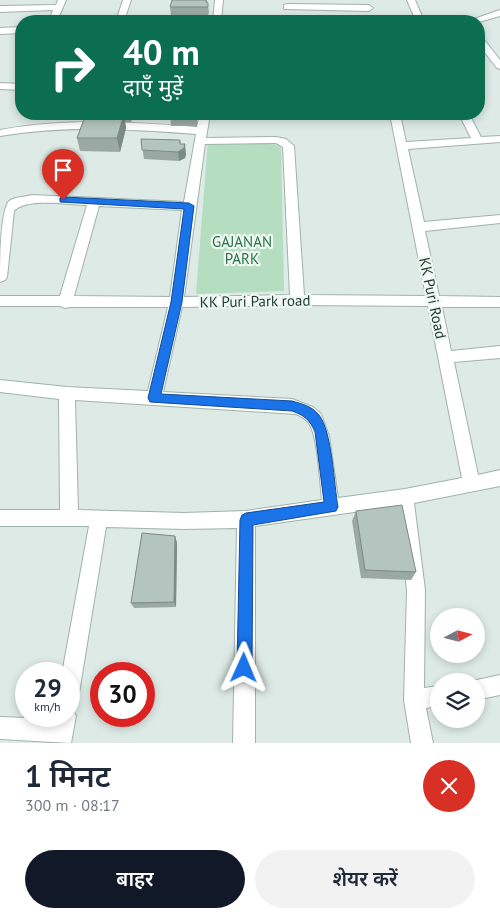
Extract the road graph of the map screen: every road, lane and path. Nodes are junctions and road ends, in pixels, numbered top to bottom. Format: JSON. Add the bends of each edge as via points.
{"nodes":[{"id":1,"x":127,"y":0,"type":"edge"},
{"id":2,"x":219,"y":0,"type":"edge"},
{"id":3,"x":410,"y":0,"type":"edge"},
{"id":4,"x":61,"y":4,"type":"edge"},
{"id":5,"x":287,"y":7,"type":"dead end"},
{"id":6,"x":369,"y":8,"type":"edge"},
{"id":7,"x":0,"y":9,"type":"edge"},
{"id":8,"x":500,"y":13,"type":"edge"},
{"id":9,"x":122,"y":15,"type":"edge"},
{"id":10,"x":218,"y":15,"type":"edge"},
{"id":11,"x":417,"y":15,"type":"edge"},
{"id":12,"x":485,"y":17,"type":"edge"},
{"id":13,"x":15,"y":30,"type":"edge"},
{"id":14,"x":0,"y":31,"type":"edge"},
{"id":15,"x":485,"y":47,"type":"edge"},
{"id":16,"x":500,"y":50,"type":"edge"},
{"id":17,"x":488,"y":51,"type":"junction"},
{"id":18,"x":500,"y":66,"type":"edge"},
{"id":19,"x":0,"y":86,"type":"edge"},
{"id":20,"x":15,"y":86,"type":"edge"},
{"id":21,"x":137,"y":120,"type":"edge"},
{"id":22,"x":204,"y":120,"type":"edge"},
{"id":23,"x":396,"y":120,"type":"edge"},
{"id":24,"x":467,"y":120,"type":"edge"},
{"id":25,"x":136,"y":126,"type":"junction"},
{"id":26,"x":0,"y":134,"type":"edge"},
{"id":27,"x":201,"y":136,"type":"junction"},
{"id":28,"x":500,"y":139,"type":"edge"},
{"id":29,"x":478,"y":141,"type":"junction"},
{"id":30,"x":402,"y":146,"type":"junction"},
{"id":31,"x":94,"y":202,"type":"junction"},
{"id":32,"x":189,"y":206,"type":"junction"},
{"id":33,"x":4,"y":207,"type":"edge"},
{"id":34,"x":500,"y":219,"type":"edge"},
{"id":35,"x":419,"y":227,"type":"junction"},
{"id":36,"x":0,"y":277,"type":"edge"},
{"id":37,"x":296,"y":300,"type":"junction"},
{"id":38,"x":0,"y":301,"type":"edge"},
{"id":39,"x":176,"y":302,"type":"junction"},
{"id":40,"x":434,"y":302,"type":"junction"},
{"id":41,"x":500,"y":302,"type":"edge"},
{"id":42,"x":65,"y":303,"type":"junction"},
{"id":43,"x":500,"y":352,"type":"edge"},
{"id":44,"x":446,"y":358,"type":"junction"},
{"id":45,"x":0,"y":386,"type":"edge"},
{"id":46,"x":67,"y":393,"type":"junction"},
{"id":47,"x":154,"y":398,"type":"junction"},
{"id":48,"x":500,"y":478,"type":"edge"},
{"id":49,"x":471,"y":483,"type":"junction"},
{"id":50,"x":405,"y":498,"type":"junction"},
{"id":51,"x":331,"y":507,"type":"junction"},
{"id":52,"x":0,"y":518,"type":"edge"},
{"id":53,"x":69,"y":518,"type":"junction"},
{"id":54,"x":99,"y":518,"type":"junction"},
{"id":55,"x":246,"y":520,"type":"junction"},
{"id":56,"x":74,"y":662,"type":"edge"},
{"id":57,"x":500,"y":685,"type":"edge"},
{"id":58,"x":485,"y":688,"type":"edge"},
{"id":59,"x":430,"y":697,"type":"edge"},
{"id":60,"x":414,"y":700,"type":"junction"},
{"id":61,"x":0,"y":728,"type":"edge"},
{"id":62,"x":63,"y":730,"type":"edge"},
{"id":63,"x":244,"y":743,"type":"edge"},
{"id":64,"x":422,"y":743,"type":"edge"}],
"edges":[{"from":1,"to":9,"type":"street"},
{"from":2,"to":10,"type":"street"},
{"from":3,"to":11,"type":"street"},
{"from":4,"to":7,"type":"street"},
{"from":5,"to":6,"type":"street"},
{"from":8,"to":12,"type":"street"},
{"from":13,"to":14,"type":"street"},
{"from":15,"to":17,"type":"street"},
{"from":16,"to":17,"type":"street"},
{"from":17,"to":18,"type":"street"},
{"from":19,"to":20,"type":"street"},
{"from":21,"to":25,"type":"street"},
{"from":22,"to":27,"type":"street","name":"KK Puri Park road"},
{"from":23,"to":30,"type":"street","name":"KK Puri Road"},
{"from":24,"to":29,"type":"street"},
{"from":25,"to":26,"type":"street","via":[[94,124]]},
{"from":25,"to":27,"type":"street"},
{"from":27,"to":32,"type":"street","name":"KK Puri Park road"},
{"from":27,"to":37,"type":"street","via":[[276,140],[288,146]]},
{"from":28,"to":29,"type":"street"},
{"from":29,"to":30,"type":"street"},
{"from":30,"to":35,"type":"street","name":"KK Puri Road"},
{"from":31,"to":32,"type":"street"},
{"from":31,"to":33,"type":"street","via":[[32,199]]},
{"from":31,"to":42,"type":"street"},
{"from":32,"to":39,"type":"street","name":"KK Puri Park road"},
{"from":33,"to":36,"type":"street"},
{"from":34,"to":35,"type":"street"},
{"from":35,"to":40,"type":"street","name":"KK Puri Road"},
{"from":37,"to":39,"type":"street","name":"KK Puri Park road"},
{"from":37,"to":40,"type":"street","name":"KK Puri Park road"},
{"from":38,"to":42,"type":"street"},
{"from":39,"to":42,"type":"street"},
{"from":39,"to":47,"type":"street"},
{"from":40,"to":41,"type":"street","name":"KK Puri Park road"},
{"from":40,"to":44,"type":"street","name":"KK Puri Road"},
{"from":43,"to":44,"type":"street"},
{"from":44,"to":49,"type":"street","name":"KK Puri Road"},
{"from":45,"to":46,"type":"street"},
{"from":46,"to":47,"type":"street"},
{"from":46,"to":53,"type":"street"},
{"from":47,"to":51,"type":"street","via":[[292,406],[306,410],[321,432]]},
{"from":48,"to":49,"type":"street"},
{"from":49,"to":50,"type":"street"},
{"from":50,"to":51,"type":"street"},
{"from":50,"to":60,"type":"street","via":[[416,590]]},
{"from":51,"to":55,"type":"street"},
{"from":52,"to":53,"type":"street"},
{"from":53,"to":54,"type":"street"},
{"from":54,"to":55,"type":"street"},
{"from":54,"to":56,"type":"street"},
{"from":55,"to":63,"type":"street"},
{"from":57,"to":58,"type":"street"},
{"from":59,"to":60,"type":"street"},
{"from":60,"to":64,"type":"street"},
{"from":61,"to":62,"type":"street"}]}
